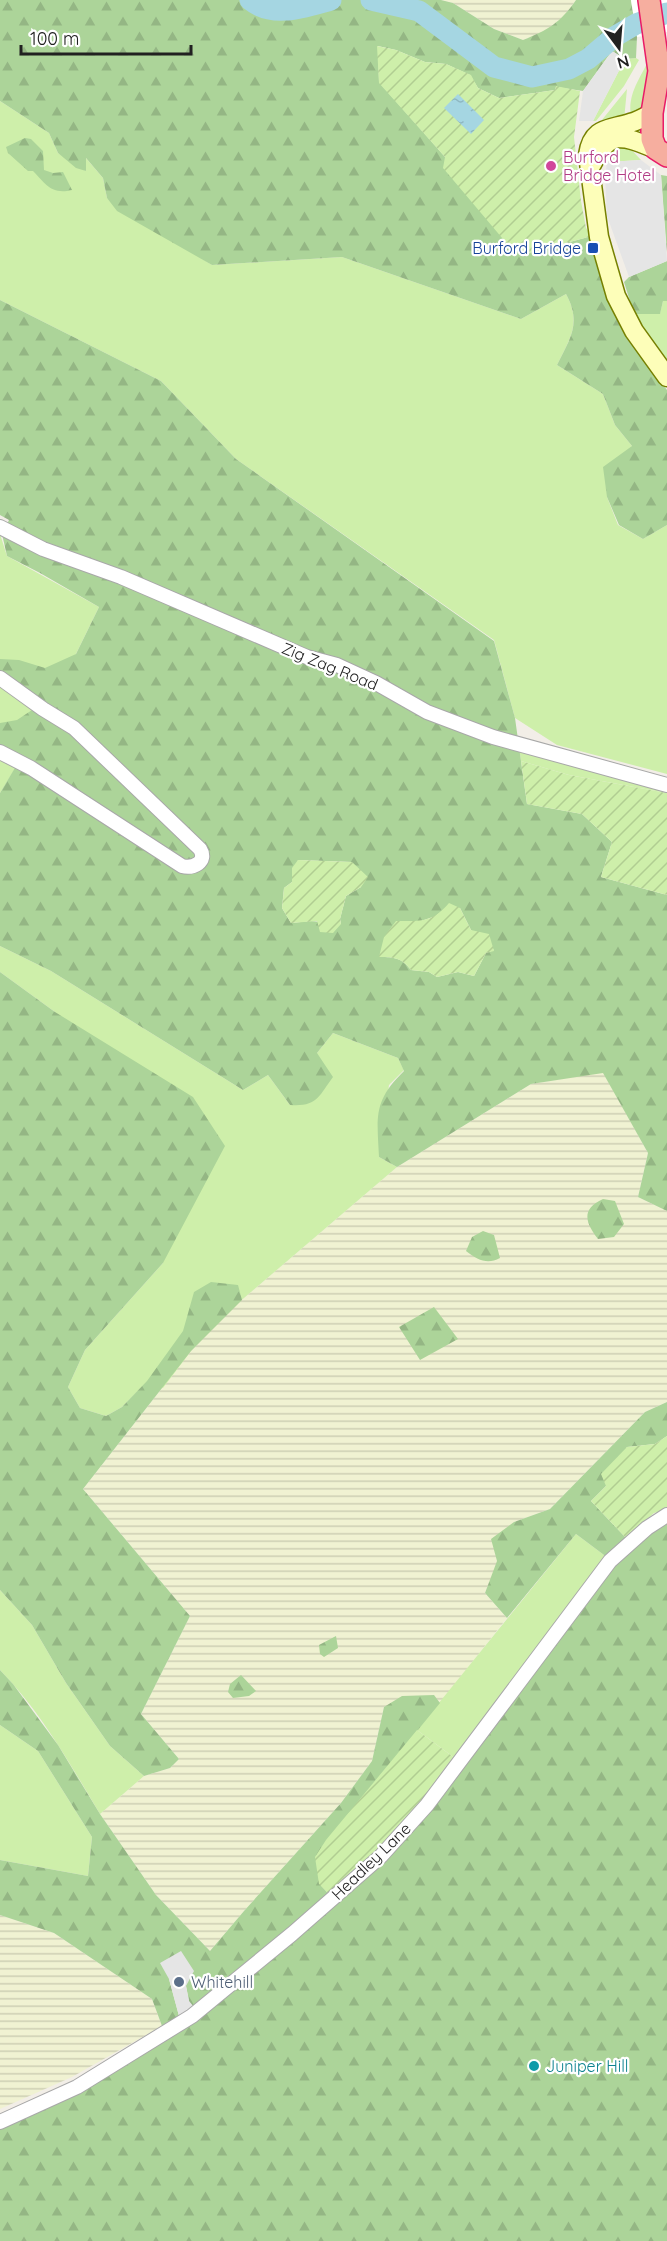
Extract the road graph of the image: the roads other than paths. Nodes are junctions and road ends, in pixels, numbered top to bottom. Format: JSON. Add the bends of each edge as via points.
{"nodes":[{"id":1,"x":649,"y":0,"type":"edge"},
{"id":2,"x":658,"y":105,"type":"edge"},
{"id":3,"x":662,"y":152,"type":"edge"},
{"id":4,"x":591,"y":166,"type":"junction"},
{"id":5,"x":667,"y":377,"type":"edge"},
{"id":6,"x":0,"y":527,"type":"edge"},
{"id":7,"x":0,"y":678,"type":"edge"},
{"id":8,"x":0,"y":752,"type":"edge"},
{"id":9,"x":667,"y":785,"type":"edge"},
{"id":10,"x":667,"y":1515,"type":"edge"},
{"id":11,"x":0,"y":2122,"type":"edge"}],
"edges":[{"from":1,"to":2,"type":"highway","via":[[659,71]]},
{"from":2,"to":3,"type":"highway","via":[[652,139]]},
{"from":2,"to":4,"type":"main road","via":[[629,124],[595,136],[588,154]]},
{"from":3,"to":4,"type":"main road","via":[[620,138],[600,148]]},
{"from":4,"to":5,"type":"main road","via":[[595,215],[616,296],[634,331]]},
{"from":6,"to":9,"type":"street","name":"Zig Zag Road","via":[[43,549],[337,666],[444,719],[493,737]]},
{"from":7,"to":8,"type":"street","via":[[74,728],[200,849],[202,859],[189,868],[182,866]]},
{"from":10,"to":11,"type":"street","name":"Headley Lane","via":[[610,1561],[428,1805],[381,1856],[192,2016],[76,2087]]}]}
